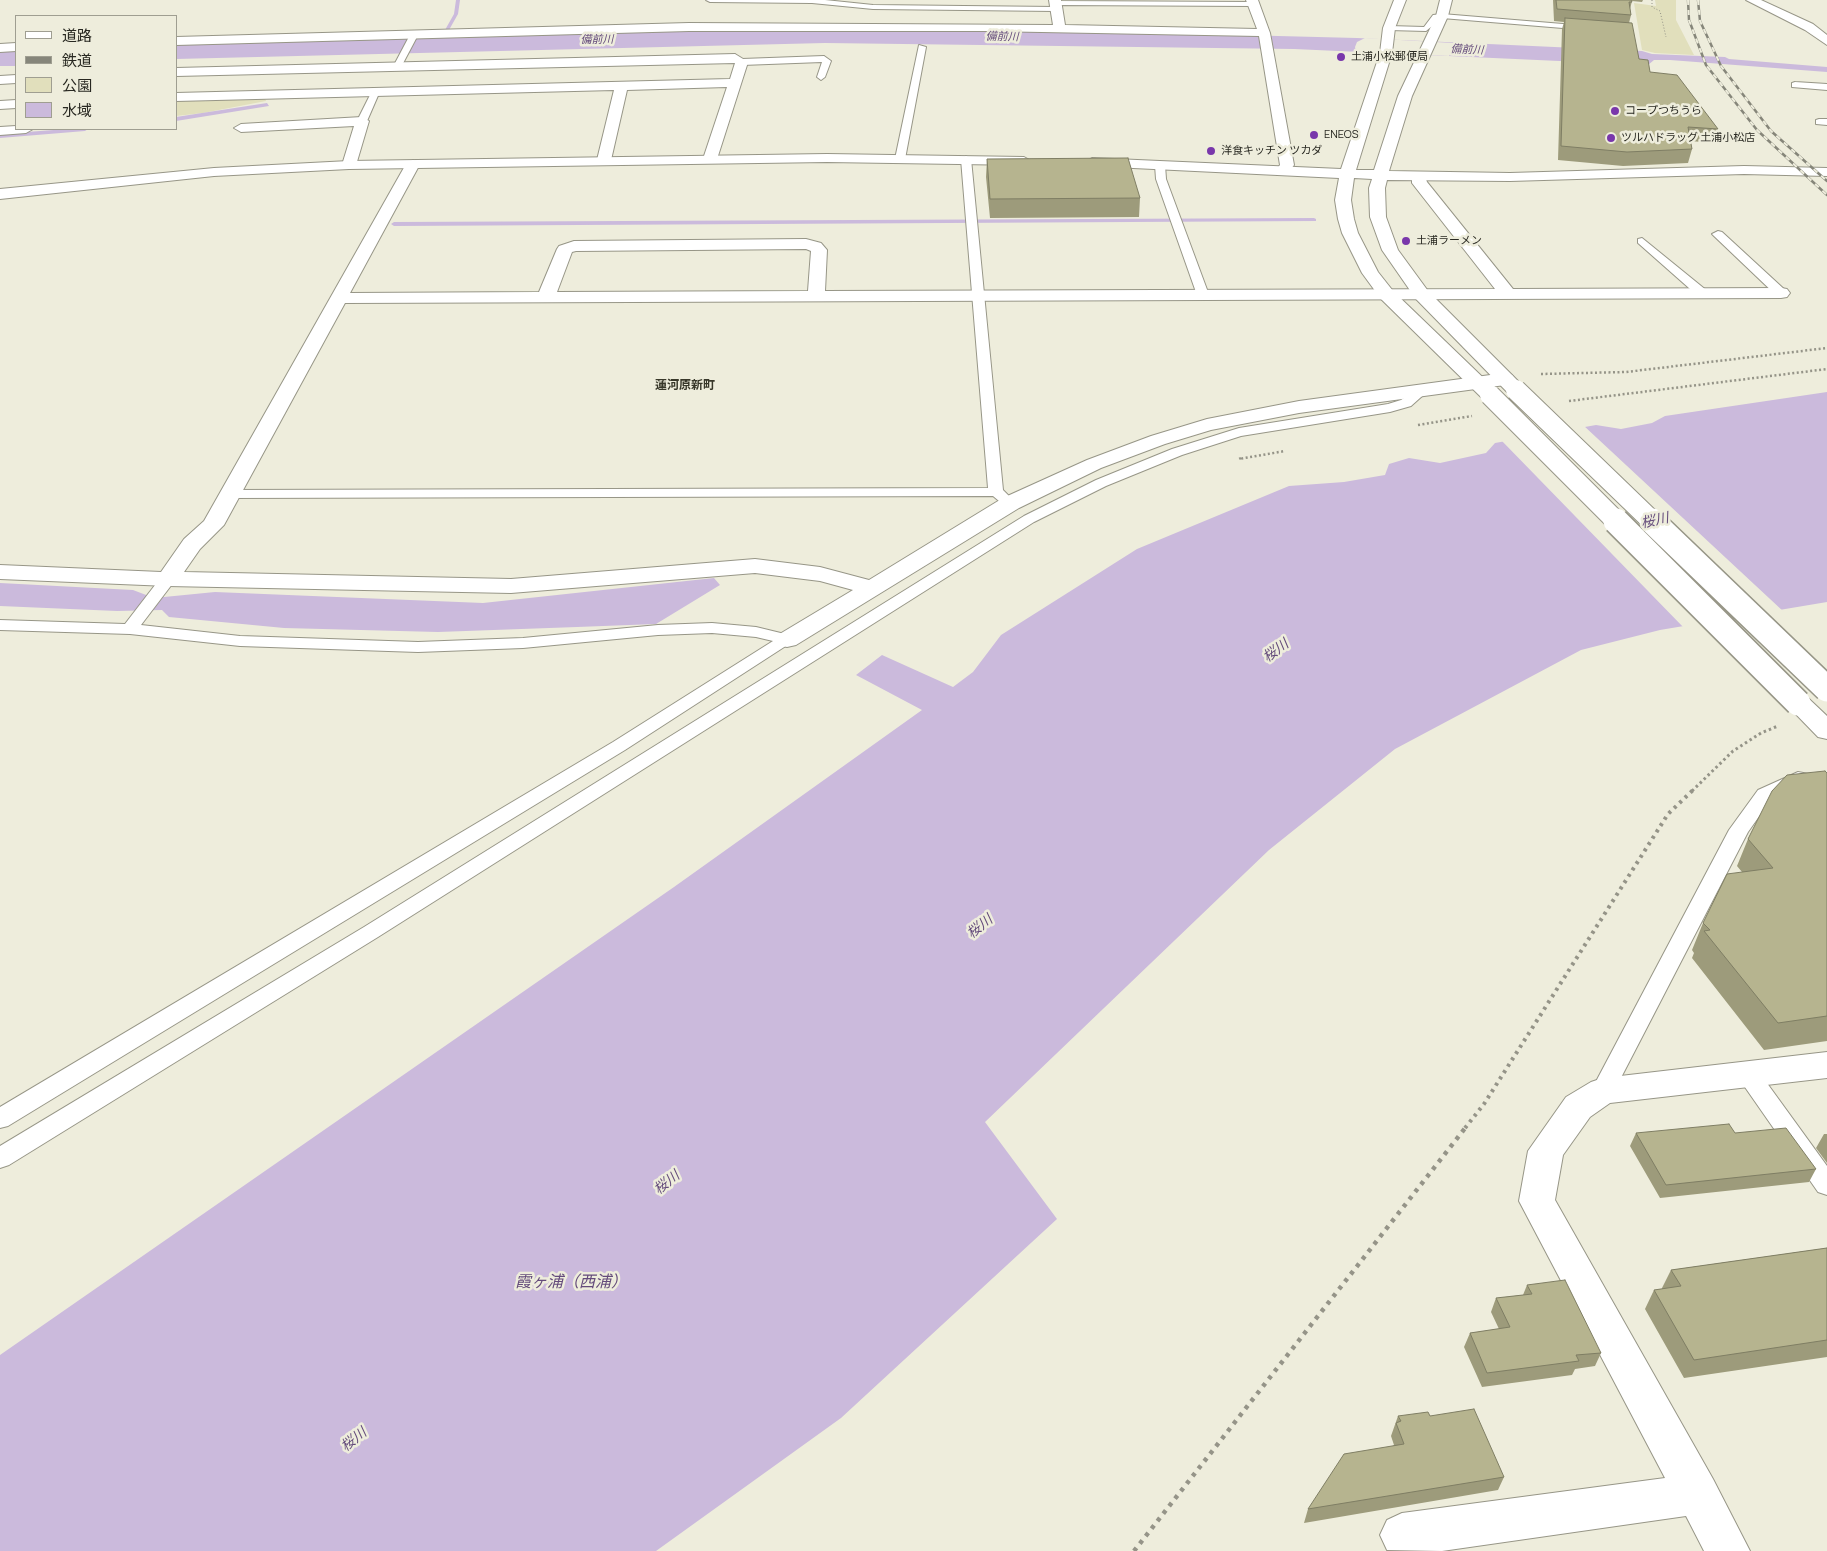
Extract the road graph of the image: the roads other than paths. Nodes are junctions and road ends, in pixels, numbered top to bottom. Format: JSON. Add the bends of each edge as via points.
{"nodes":[{"id":1,"x":710,"y":0,"type":"edge"},
{"id":2,"x":786,"y":0,"type":"edge"},
{"id":3,"x":1400,"y":0,"type":"edge"},
{"id":4,"x":1446,"y":0,"type":"edge"},
{"id":5,"x":1752,"y":0,"type":"edge"},
{"id":6,"x":1184,"y":2,"type":"edge"},
{"id":7,"x":1253,"y":2,"type":"edge"},
{"id":8,"x":1055,"y":4,"type":"edge"},
{"id":9,"x":1442,"y":16,"type":"junction"},
{"id":10,"x":1060,"y":28,"type":"junction"},
{"id":11,"x":1592,"y":29,"type":"edge"},
{"id":12,"x":414,"y":34,"type":"junction"},
{"id":13,"x":1264,"y":34,"type":"junction"},
{"id":14,"x":178,"y":40,"type":"edge"},
{"id":15,"x":1387,"y":40,"type":"junction"},
{"id":16,"x":1827,"y":40,"type":"edge"},
{"id":17,"x":15,"y":47,"type":"edge"},
{"id":18,"x":922,"y":47,"type":"dead end"},
{"id":19,"x":0,"y":48,"type":"edge"},
{"id":20,"x":400,"y":61,"type":"junction"},
{"id":21,"x":742,"y":62,"type":"junction"},
{"id":22,"x":528,"y":64,"type":"junction"},
{"id":23,"x":178,"y":72,"type":"edge"},
{"id":24,"x":821,"y":77,"type":"dead end"},
{"id":25,"x":15,"y":79,"type":"edge"},
{"id":26,"x":0,"y":80,"type":"edge"},
{"id":27,"x":735,"y":83,"type":"junction"},
{"id":28,"x":622,"y":85,"type":"junction"},
{"id":29,"x":1795,"y":85,"type":"dead end"},
{"id":30,"x":1827,"y":87,"type":"edge"},
{"id":31,"x":520,"y":88,"type":"junction"},
{"id":32,"x":376,"y":91,"type":"junction"},
{"id":33,"x":178,"y":97,"type":"edge"},
{"id":34,"x":15,"y":104,"type":"edge"},
{"id":35,"x":0,"y":105,"type":"edge"},
{"id":36,"x":362,"y":121,"type":"junction"},
{"id":37,"x":241,"y":128,"type":"dead end"},
{"id":38,"x":15,"y":130,"type":"edge"},
{"id":39,"x":0,"y":131,"type":"edge"},
{"id":40,"x":710,"y":159,"type":"junction"},
{"id":41,"x":900,"y":159,"type":"junction"},
{"id":42,"x":966,"y":159,"type":"junction"},
{"id":43,"x":604,"y":160,"type":"junction"},
{"id":44,"x":1043,"y":161,"type":"edge"},
{"id":45,"x":1081,"y":162,"type":"edge"},
{"id":46,"x":413,"y":164,"type":"junction"},
{"id":47,"x":349,"y":165,"type":"junction"},
{"id":48,"x":1160,"y":165,"type":"junction"},
{"id":49,"x":1283,"y":170,"type":"junction"},
{"id":50,"x":1827,"y":172,"type":"edge"},
{"id":51,"x":1347,"y":174,"type":"junction"},
{"id":52,"x":1380,"y":176,"type":"junction"},
{"id":53,"x":1419,"y":177,"type":"junction"},
{"id":54,"x":0,"y":194,"type":"edge"},
{"id":55,"x":1718,"y":234,"type":"dead end"},
{"id":56,"x":1642,"y":241,"type":"dead end"},
{"id":57,"x":1702,"y":293,"type":"junction"},
{"id":58,"x":1781,"y":293,"type":"joint"},
{"id":59,"x":1508,"y":294,"type":"junction"},
{"id":60,"x":978,"y":295,"type":"junction"},
{"id":61,"x":1203,"y":295,"type":"junction"},
{"id":62,"x":1387,"y":295,"type":"junction"},
{"id":63,"x":1422,"y":295,"type":"junction"},
{"id":64,"x":816,"y":296,"type":"junction"},
{"id":65,"x":546,"y":297,"type":"junction"},
{"id":66,"x":338,"y":298,"type":"junction"},
{"id":67,"x":1497,"y":387,"type":"junction"},
{"id":68,"x":1423,"y":389,"type":"junction"},
{"id":69,"x":230,"y":494,"type":"junction"},
{"id":70,"x":1003,"y":497,"type":"junction"},
{"id":71,"x":0,"y":572,"type":"edge"},
{"id":72,"x":164,"y":584,"type":"junction"},
{"id":73,"x":871,"y":588,"type":"junction"},
{"id":74,"x":0,"y":625,"type":"edge"},
{"id":75,"x":130,"y":630,"type":"junction"},
{"id":76,"x":787,"y":640,"type":"junction"},
{"id":77,"x":1827,"y":689,"type":"edge"},
{"id":78,"x":1827,"y":731,"type":"edge"},
{"id":79,"x":1827,"y":794,"type":"edge"},
{"id":80,"x":1827,"y":1065,"type":"edge"},
{"id":81,"x":1748,"y":1074,"type":"junction"},
{"id":82,"x":1603,"y":1091,"type":"junction"},
{"id":83,"x":0,"y":1119,"type":"edge"},
{"id":84,"x":0,"y":1158,"type":"edge"},
{"id":85,"x":1827,"y":1185,"type":"edge"},
{"id":86,"x":1698,"y":1494,"type":"junction"},
{"id":87,"x":1402,"y":1535,"type":"dead end"},
{"id":88,"x":1728,"y":1551,"type":"edge"}],
"edges":[{"from":1,"to":2,"type":"lane"},
{"from":2,"to":8,"type":"lane","via":[[873,8]]},
{"from":3,"to":15,"type":"street"},
{"from":4,"to":9,"type":"street"},
{"from":5,"to":16,"type":"street","via":[[1809,27]]},
{"from":6,"to":7,"type":"lane"},
{"from":6,"to":8,"type":"lane"},
{"from":7,"to":13,"type":"street"},
{"from":8,"to":10,"type":"street"},
{"from":9,"to":11,"type":"lane"},
{"from":9,"to":15,"type":"lane","via":[[1436,17],[1426,30]]},
{"from":9,"to":52,"type":"street","via":[[1405,96]]},
{"from":10,"to":12,"type":"street","via":[[698,27]]},
{"from":10,"to":13,"type":"street"},
{"from":12,"to":14,"type":"street"},
{"from":12,"to":20,"type":"lane"},
{"from":13,"to":49,"type":"street","via":[[1287,166]]},
{"from":15,"to":51,"type":"street"},
{"from":17,"to":19,"type":"street"},
{"from":18,"to":41,"type":"lane"},
{"from":20,"to":22,"type":"street"},
{"from":20,"to":23,"type":"street"},
{"from":21,"to":22,"type":"street","via":[[735,58]]},
{"from":21,"to":24,"type":"lane","via":[[824,59],[827,61]]},
{"from":21,"to":27,"type":"street"},
{"from":22,"to":31,"type":"street"},
{"from":25,"to":26,"type":"street"},
{"from":27,"to":28,"type":"street"},
{"from":27,"to":40,"type":"street"},
{"from":28,"to":31,"type":"street"},
{"from":28,"to":43,"type":"street"},
{"from":29,"to":30,"type":"lane"},
{"from":31,"to":32,"type":"street"},
{"from":32,"to":33,"type":"street"},
{"from":32,"to":36,"type":"lane"},
{"from":34,"to":35,"type":"street"},
{"from":36,"to":37,"type":"street"},
{"from":36,"to":47,"type":"street"},
{"from":38,"to":39,"type":"street"},
{"from":40,"to":41,"type":"street"},
{"from":40,"to":43,"type":"street"},
{"from":41,"to":42,"type":"street"},
{"from":42,"to":44,"type":"street"},
{"from":42,"to":60,"type":"lane"},
{"from":43,"to":46,"type":"street"},
{"from":45,"to":48,"type":"street"},
{"from":46,"to":47,"type":"street"},
{"from":46,"to":66,"type":"street"},
{"from":47,"to":54,"type":"street","via":[[214,172]]},
{"from":48,"to":49,"type":"street"},
{"from":48,"to":61,"type":"lane","via":[[1161,179]]},
{"from":49,"to":51,"type":"street"},
{"from":50,"to":53,"type":"street","via":[[1744,170]]},
{"from":51,"to":52,"type":"street"},
{"from":51,"to":62,"type":"street","via":[[1343,200],[1350,233],[1370,273]]},
{"from":52,"to":53,"type":"street"},
{"from":52,"to":63,"type":"street","via":[[1378,217],[1382,233],[1399,264]]},
{"from":53,"to":59,"type":"street","via":[[1420,183]]},
{"from":55,"to":58,"type":"lane"},
{"from":56,"to":57,"type":"lane"},
{"from":57,"to":58,"type":"street"},
{"from":57,"to":59,"type":"street"},
{"from":59,"to":63,"type":"street"},
{"from":60,"to":61,"type":"street"},
{"from":60,"to":64,"type":"street"},
{"from":60,"to":70,"type":"lane"},
{"from":61,"to":62,"type":"street"},
{"from":62,"to":63,"type":"street"},
{"from":62,"to":67,"type":"street"},
{"from":63,"to":67,"type":"street"},
{"from":64,"to":65,"type":"street"},
{"from":64,"to":65,"type":"street","via":[[819,250],[806,244],[574,246],[565,249]]},
{"from":65,"to":66,"type":"street"},
{"from":66,"to":69,"type":"street"},
{"from":67,"to":68,"type":"street"},
{"from":67,"to":77,"type":"street","bridge":true},
{"from":67,"to":78,"type":"street","bridge":true,"via":[[1792,714]]},
{"from":68,"to":70,"type":"street","via":[[1299,407],[1207,425]]},
{"from":68,"to":84,"type":"lane","via":[[1406,403],[1390,408],[1239,432],[1177,452],[1101,483],[1029,519],[371,932]]},
{"from":69,"to":70,"type":"lane","via":[[981,493]]},
{"from":69,"to":72,"type":"street","via":[[213,524],[192,544]]},
{"from":70,"to":73,"type":"street"},
{"from":71,"to":72,"type":"street"},
{"from":72,"to":73,"type":"street","via":[[511,586],[755,566],[820,574]]},
{"from":72,"to":75,"type":"lane"},
{"from":73,"to":76,"type":"street"},
{"from":74,"to":75,"type":"lane"},
{"from":75,"to":76,"type":"lane","via":[[240,641],[418,647],[523,643],[712,628],[756,632]]},
{"from":76,"to":83,"type":"lane","via":[[619,746]]},
{"from":79,"to":82,"type":"lane","via":[[1812,780],[1798,778],[1765,794],[1739,830]]},
{"from":80,"to":81,"type":"street"},
{"from":81,"to":82,"type":"street"},
{"from":81,"to":85,"type":"lane"},
{"from":82,"to":86,"type":"street","via":[[1578,1107],[1546,1151],[1537,1201]]},
{"from":86,"to":87,"type":"street"},
{"from":86,"to":88,"type":"street"}]}
